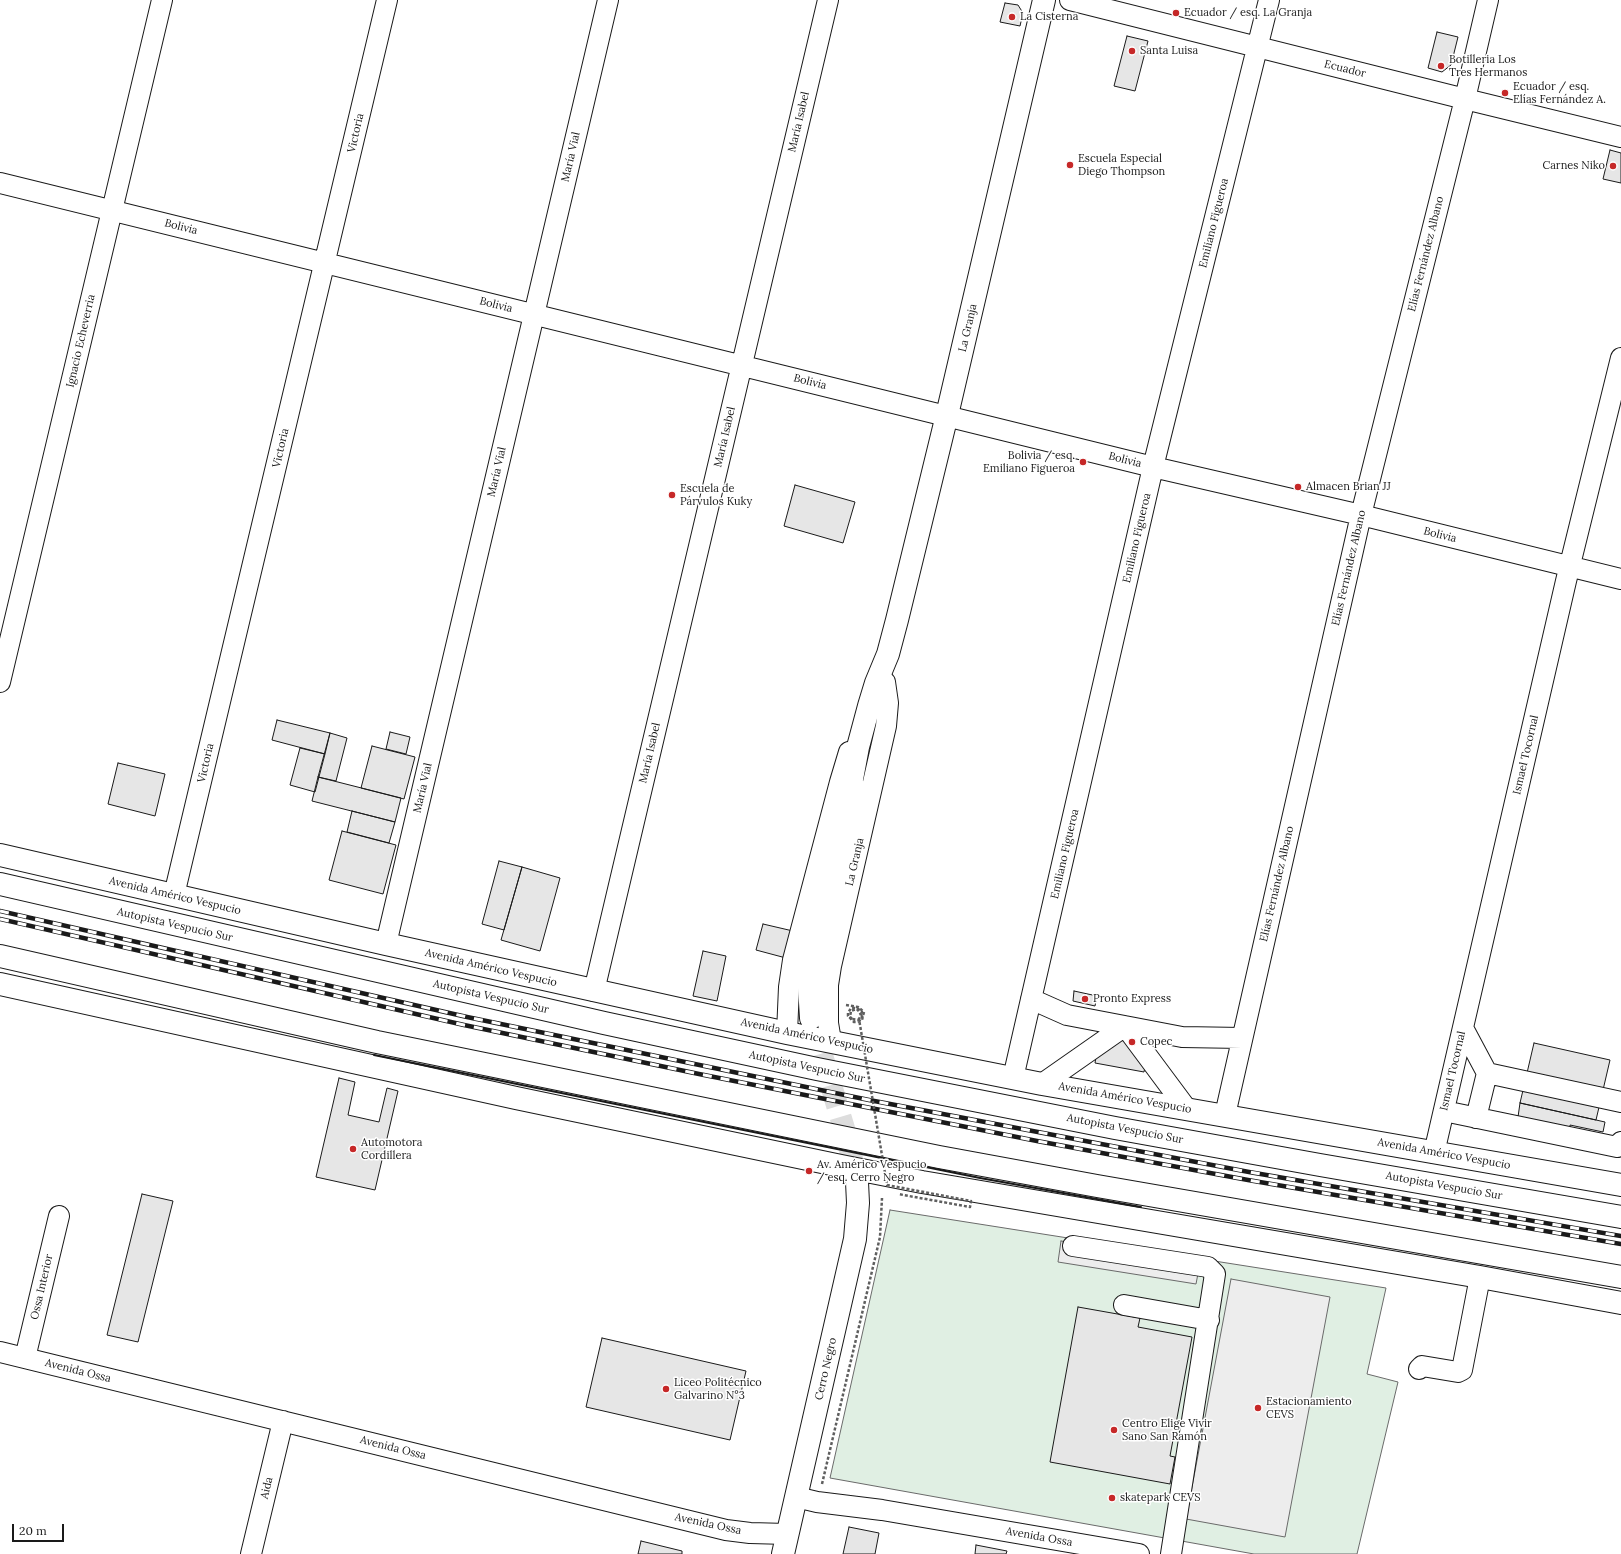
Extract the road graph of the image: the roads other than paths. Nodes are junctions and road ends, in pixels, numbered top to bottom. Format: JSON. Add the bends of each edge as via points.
{"nodes":[{"id":1,"x":162,"y":0,"type":"edge"},
{"id":2,"x":387,"y":0,"type":"edge"},
{"id":3,"x":608,"y":0,"type":"edge"},
{"id":4,"x":828,"y":0,"type":"edge"},
{"id":5,"x":1044,"y":0,"type":"edge"},
{"id":6,"x":1070,"y":0,"type":"edge"},
{"id":7,"x":1269,"y":0,"type":"edge"},
{"id":8,"x":1488,"y":0,"type":"edge"},
{"id":9,"x":1258,"y":47,"type":"junction"},
{"id":10,"x":1465,"y":99,"type":"junction"},
{"id":11,"x":1621,"y":137,"type":"edge"},
{"id":12,"x":0,"y":183,"type":"edge"},
{"id":13,"x":112,"y":210,"type":"junction"},
{"id":14,"x":325,"y":263,"type":"junction"},
{"id":15,"x":534,"y":314,"type":"junction"},
{"id":16,"x":1621,"y":358,"type":"edge"},
{"id":17,"x":742,"y":366,"type":"junction"},
{"id":18,"x":947,"y":416,"type":"junction"},
{"id":19,"x":1153,"y":467,"type":"junction"},
{"id":20,"x":1361,"y":516,"type":"junction"},
{"id":21,"x":1569,"y":567,"type":"junction"},
{"id":22,"x":1621,"y":579,"type":"edge"},
{"id":23,"x":888,"y":654,"type":"junction"},
{"id":24,"x":0,"y":682,"type":"edge"},
{"id":25,"x":885,"y":682,"type":"junction"},
{"id":26,"x":869,"y":706,"type":"junction"},
{"id":27,"x":851,"y":804,"type":"junction"},
{"id":28,"x":0,"y":855,"type":"edge"},
{"id":29,"x":0,"y":884,"type":"edge"},
{"id":30,"x":174,"y":896,"type":"junction"},
{"id":31,"x":386,"y":944,"type":"junction"},
{"id":32,"x":0,"y":956,"type":"edge"},
{"id":33,"x":0,"y":984,"type":"edge"},
{"id":34,"x":594,"y":991,"type":"junction"},
{"id":35,"x":1031,"y":999,"type":"junction"},
{"id":36,"x":811,"y":1018,"type":"tunnel mouth"},
{"id":37,"x":1125,"y":1026,"type":"junction"},
{"id":38,"x":1463,"y":1028,"type":"junction"},
{"id":39,"x":787,"y":1033,"type":"junction"},
{"id":40,"x":1242,"y":1038,"type":"junction"},
{"id":41,"x":831,"y":1041,"type":"junction"},
{"id":42,"x":1487,"y":1073,"type":"junction"},
{"id":43,"x":1013,"y":1078,"type":"junction"},
{"id":44,"x":1042,"y":1084,"type":"junction"},
{"id":45,"x":1621,"y":1102,"type":"edge"},
{"id":46,"x":1186,"y":1108,"type":"junction"},
{"id":47,"x":1444,"y":1111,"type":"junction"},
{"id":48,"x":1225,"y":1115,"type":"junction"},
{"id":49,"x":1476,"y":1118,"type":"junction"},
{"id":50,"x":1621,"y":1142,"type":"edge"},
{"id":51,"x":1434,"y":1153,"type":"junction"},
{"id":52,"x":841,"y":1166,"type":"junction"},
{"id":53,"x":857,"y":1182,"type":"tunnel mouth"},
{"id":54,"x":1621,"y":1185,"type":"edge"},
{"id":55,"x":59,"y":1216,"type":"dead end"},
{"id":56,"x":1621,"y":1217,"type":"edge"},
{"id":57,"x":1072,"y":1246,"type":"dead end"},
{"id":58,"x":1480,"y":1277,"type":"junction"},
{"id":59,"x":1621,"y":1277,"type":"edge"},
{"id":60,"x":1621,"y":1303,"type":"edge"},
{"id":61,"x":1124,"y":1305,"type":"dead end"},
{"id":62,"x":1208,"y":1320,"type":"junction"},
{"id":63,"x":0,"y":1352,"type":"edge"},
{"id":64,"x":25,"y":1358,"type":"junction"},
{"id":65,"x":1419,"y":1368,"type":"dead end"},
{"id":66,"x":283,"y":1421,"type":"junction"},
{"id":67,"x":796,"y":1497,"type":"junction"},
{"id":68,"x":785,"y":1544,"type":"edge"},
{"id":69,"x":1083,"y":1549,"type":"edge"},
{"id":70,"x":251,"y":1554,"type":"edge"},
{"id":71,"x":1139,"y":1554,"type":"edge"},
{"id":72,"x":1171,"y":1554,"type":"edge"}],
"edges":[{"from":1,"to":13,"type":"street","name":"Ignacio Echeverria"},
{"from":2,"to":14,"type":"street","name":"Victoria"},
{"from":3,"to":15,"type":"street","name":"María Vial"},
{"from":4,"to":17,"type":"street","name":"María Isabel"},
{"from":5,"to":18,"type":"main road","name":"La Granja"},
{"from":6,"to":9,"type":"street","name":"Ecuador"},
{"from":7,"to":9,"type":"street","name":"Emiliano Figueroa"},
{"from":8,"to":10,"type":"street","name":"Elías Fernández Albano"},
{"from":9,"to":10,"type":"street","name":"Ecuador"},
{"from":9,"to":19,"type":"street","name":"Emiliano Figueroa"},
{"from":10,"to":11,"type":"street","name":"Ecuador"},
{"from":10,"to":20,"type":"street","name":"Elías Fernández Albano"},
{"from":12,"to":13,"type":"street","name":"Bolivia"},
{"from":13,"to":14,"type":"street","name":"Bolivia"},
{"from":13,"to":24,"type":"street","name":"Ignacio Echeverria"},
{"from":14,"to":15,"type":"street","name":"Bolivia"},
{"from":14,"to":30,"type":"street","name":"Victoria"},
{"from":15,"to":17,"type":"street","name":"Bolivia"},
{"from":15,"to":31,"type":"street","name":"María Vial"},
{"from":16,"to":21,"type":"street","name":"Ismael Tocornal"},
{"from":17,"to":18,"type":"street","name":"Bolivia"},
{"from":17,"to":34,"type":"street","name":"María Isabel"},
{"from":18,"to":19,"type":"street","name":"Bolivia"},
{"from":18,"to":23,"type":"main road","name":"La Granja"},
{"from":19,"to":20,"type":"street","name":"Bolivia"},
{"from":19,"to":35,"type":"street","name":"Emiliano Figueroa"},
{"from":20,"to":21,"type":"street","name":"Bolivia"},
{"from":20,"to":40,"type":"street","name":"Elías Fernández Albano"},
{"from":21,"to":22,"type":"street","name":"Bolivia"},
{"from":21,"to":38,"type":"street","name":"Ismael Tocornal"},
{"from":23,"to":25,"type":"main road","name":"La Granja"},
{"from":23,"to":26,"type":"main road","name":"La Granja"},
{"from":25,"to":27,"type":"main road","name":"La Granja","via":[[867,763]]},
{"from":25,"to":41,"type":"street","name":"La Granja","via":[[888,703],[886,726],[829,979],[827,1004]]},
{"from":26,"to":27,"type":"main road","name":"La Granja","via":[[852,779]]},
{"from":26,"to":39,"type":"street","name":"La Granja","via":[[855,737],[840,782],[793,960]]},
{"from":27,"to":36,"type":"main road","name":"La Granja","via":[[811,971]]},
{"from":28,"to":30,"type":"main road","name":"Avenida Américo Vespucio"},
{"from":29,"to":56,"type":"main road","name":"Autopista Vespucio Sur","via":[[604,1023],[818,1069],[1138,1132]]},
{"from":30,"to":31,"type":"main road","name":"Avenida Américo Vespucio"},
{"from":31,"to":34,"type":"main road","name":"Avenida Américo Vespucio"},
{"from":32,"to":59,"type":"main road","via":[[377,1042],[939,1157]]},
{"from":33,"to":52,"type":"main road","via":[[516,1098]]},
{"from":34,"to":39,"type":"main road","name":"Avenida Américo Vespucio"},
{"from":35,"to":37,"type":"street","via":[[1067,1015]]},
{"from":35,"to":43,"type":"street","name":"Emiliano Figueroa"},
{"from":37,"to":40,"type":"street","via":[[1182,1037]]},
{"from":37,"to":44,"type":"street"},
{"from":37,"to":46,"type":"street"},
{"from":38,"to":42,"type":"street"},
{"from":38,"to":47,"type":"street","name":"Ismael Tocornal"},
{"from":39,"to":41,"type":"main road","name":"Avenida Américo Vespucio"},
{"from":40,"to":48,"type":"street","name":"Elías Fernández Albano"},
{"from":41,"to":43,"type":"main road","name":"Avenida Américo Vespucio"},
{"from":42,"to":45,"type":"street"},
{"from":42,"to":49,"type":"street"},
{"from":43,"to":44,"type":"main road","name":"Avenida Américo Vespucio"},
{"from":44,"to":46,"type":"main road","name":"Avenida Américo Vespucio"},
{"from":46,"to":48,"type":"main road","name":"Avenida Américo Vespucio"},
{"from":47,"to":49,"type":"street"},
{"from":47,"to":51,"type":"street","name":"Ismael Tocornal"},
{"from":48,"to":51,"type":"main road","name":"Avenida Américo Vespucio"},
{"from":49,"to":50,"type":"street","via":[[1617,1147]]},
{"from":51,"to":54,"type":"main road","name":"Avenida Américo Vespucio"},
{"from":52,"to":58,"type":"main road"},
{"from":52,"to":67,"type":"main road","via":[[844,1197],[842,1230],[795,1436],[792,1465]]},
{"from":53,"to":67,"type":"main road","name":"Cerro Negro","via":[[856,1239]]},
{"from":55,"to":64,"type":"street","name":"Ossa Interior"},
{"from":57,"to":62,"type":"street","via":[[1208,1267],[1216,1277]]},
{"from":58,"to":60,"type":"main road"},
{"from":58,"to":65,"type":"street","via":[[1462,1370],[1458,1372],[1422,1366]]},
{"from":61,"to":62,"type":"street"},
{"from":62,"to":72,"type":"street"},
{"from":63,"to":64,"type":"street","name":"Avenida Ossa"},
{"from":64,"to":66,"type":"street","name":"Avenida Ossa"},
{"from":66,"to":68,"type":"street","name":"Avenida Ossa","via":[[726,1530],[750,1533]]},
{"from":66,"to":70,"type":"street","name":"Aida"},
{"from":67,"to":68,"type":"main road","name":"Cerro Negro"},
{"from":67,"to":69,"type":"street","name":"Avenida Ossa","via":[[868,1508]]},
{"from":69,"to":71,"type":"street","name":"Avenida Ossa"}]}
